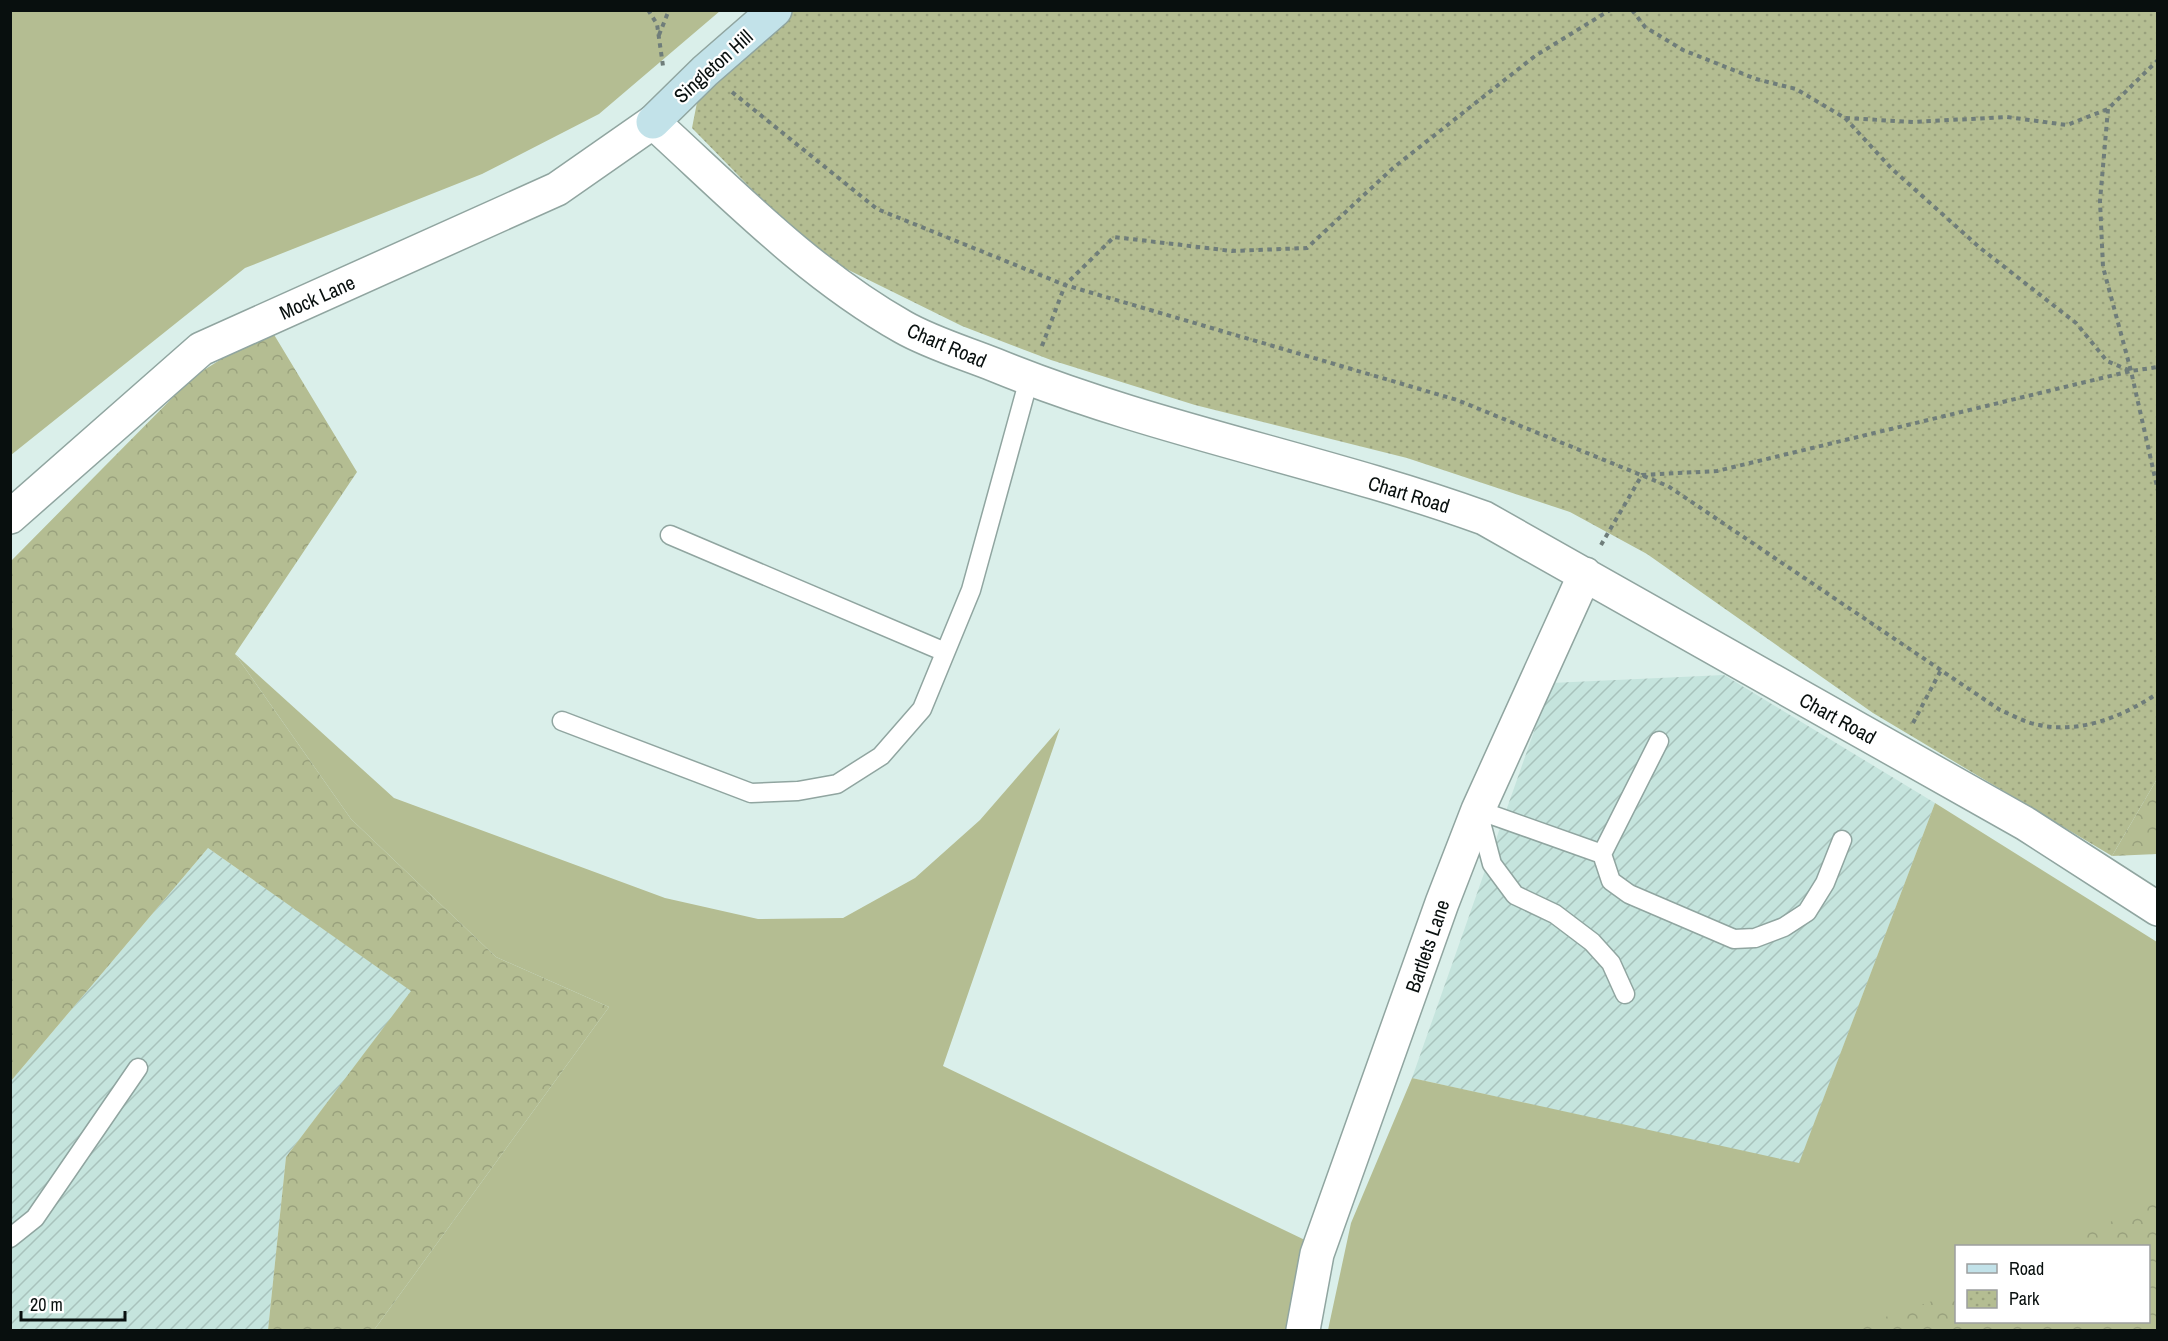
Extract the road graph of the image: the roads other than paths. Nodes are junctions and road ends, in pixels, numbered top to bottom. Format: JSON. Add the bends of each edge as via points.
{"nodes":[{"id":1,"x":775,"y":10,"type":"edge"},
{"id":2,"x":653,"y":122,"type":"junction"},
{"id":3,"x":1029,"y":379,"type":"junction"},
{"id":4,"x":10,"y":517,"type":"edge"},
{"id":5,"x":670,"y":535,"type":"dead end"},
{"id":6,"x":1584,"y":574,"type":"junction"},
{"id":7,"x":945,"y":652,"type":"junction"},
{"id":8,"x":562,"y":721,"type":"dead end"},
{"id":9,"x":1659,"y":741,"type":"dead end"},
{"id":10,"x":1478,"y":810,"type":"junction"},
{"id":11,"x":1842,"y":840,"type":"dead end"},
{"id":12,"x":1602,"y":854,"type":"junction"},
{"id":13,"x":2157,"y":909,"type":"edge"},
{"id":14,"x":1625,"y":994,"type":"dead end"},
{"id":15,"x":138,"y":1068,"type":"dead end"},
{"id":16,"x":10,"y":1238,"type":"edge"},
{"id":17,"x":1303,"y":1330,"type":"edge"}],
"edges":[{"from":1,"to":2,"type":"street","name":"Singleton Hill"},
{"from":2,"to":3,"type":"street","name":"Chart Road","via":[[836,284],[905,328]]},
{"from":2,"to":4,"type":"street","name":"Mock Lane","via":[[557,189],[201,349]]},
{"from":3,"to":6,"type":"street","name":"Chart Road","via":[[1162,424],[1421,495],[1484,518]]},
{"from":3,"to":7,"type":"lane","via":[[970,590]]},
{"from":5,"to":7,"type":"lane"},
{"from":6,"to":10,"type":"street","name":"Bartlets Lane"},
{"from":6,"to":13,"type":"street","name":"Chart Road","via":[[2026,824]]},
{"from":7,"to":8,"type":"lane","via":[[922,709],[881,756],[837,784],[751,793]]},
{"from":9,"to":12,"type":"lane"},
{"from":10,"to":12,"type":"lane"},
{"from":10,"to":14,"type":"lane","via":[[1492,864],[1515,895],[1555,914],[1592,942],[1611,963]]},
{"from":10,"to":17,"type":"street","name":"Bartlets Lane","via":[[1317,1254]]},
{"from":11,"to":12,"type":"lane","via":[[1825,883],[1807,912],[1784,927],[1755,938],[1734,939],[1629,894],[1611,880]]},
{"from":15,"to":16,"type":"lane","via":[[35,1218]]}]}
